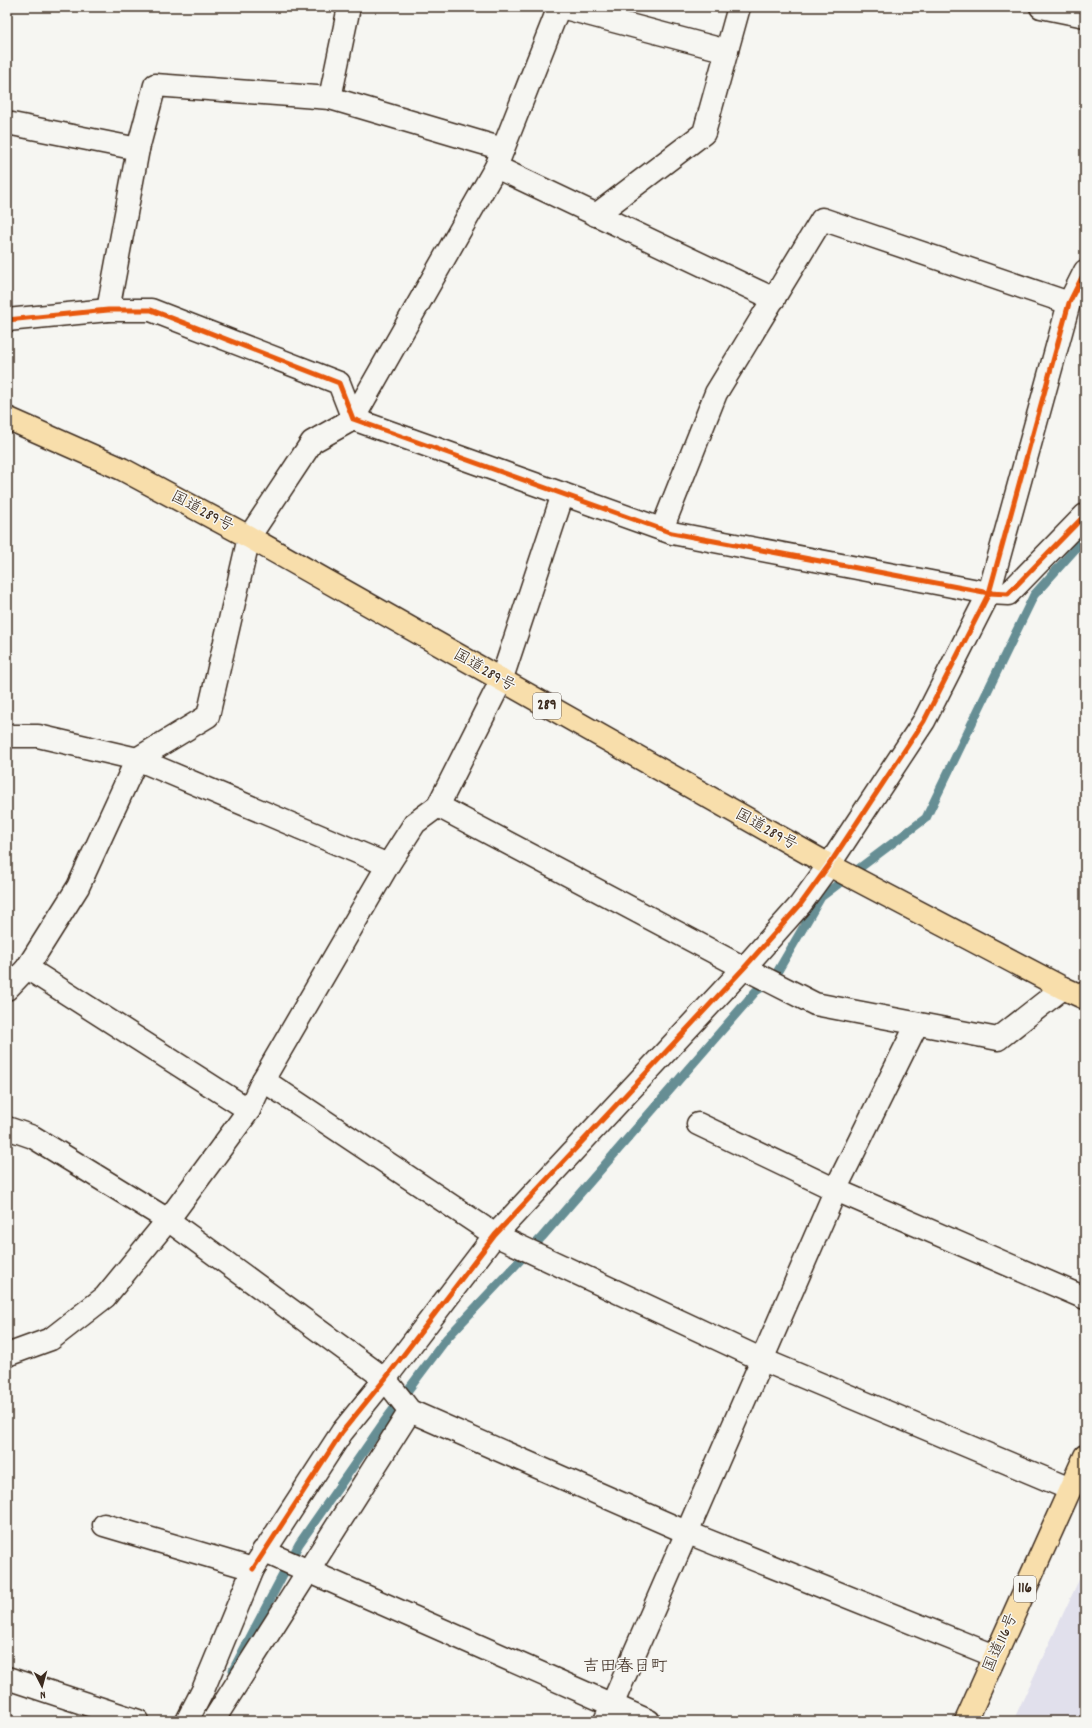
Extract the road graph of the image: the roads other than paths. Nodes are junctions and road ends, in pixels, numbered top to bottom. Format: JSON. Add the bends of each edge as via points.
{"nodes":[{"id":1,"x":349,"y":7,"type":"edge"},
{"id":2,"x":560,"y":7,"type":"edge"},
{"id":3,"x":738,"y":7,"type":"edge"},
{"id":4,"x":1041,"y":7,"type":"edge"},
{"id":5,"x":1085,"y":16,"type":"edge"},
{"id":6,"x":727,"y":51,"type":"junction"},
{"id":7,"x":330,"y":98,"type":"junction"},
{"id":8,"x":7,"y":123,"type":"edge"},
{"id":9,"x":138,"y":149,"type":"junction"},
{"id":10,"x":499,"y":158,"type":"junction"},
{"id":11,"x":596,"y":214,"type":"junction"},
{"id":12,"x":1085,"y":271,"type":"edge"},
{"id":13,"x":774,"y":299,"type":"junction"},
{"id":14,"x":1069,"y":303,"type":"junction"},
{"id":15,"x":108,"y":310,"type":"junction"},
{"id":16,"x":7,"y":320,"type":"edge"},
{"id":17,"x":7,"y":418,"type":"edge"},
{"id":18,"x":353,"y":419,"type":"junction"},
{"id":19,"x":563,"y":494,"type":"junction"},
{"id":20,"x":1085,"y":515,"type":"edge"},
{"id":21,"x":662,"y":529,"type":"junction"},
{"id":22,"x":249,"y":537,"type":"junction"},
{"id":23,"x":989,"y":593,"type":"junction"},
{"id":24,"x":501,"y":681,"type":"junction"},
{"id":25,"x":7,"y":736,"type":"edge"},
{"id":26,"x":137,"y":759,"type":"junction"},
{"id":27,"x":438,"y":806,"type":"junction"},
{"id":28,"x":388,"y":865,"type":"junction"},
{"id":29,"x":829,"y":865,"type":"junction"},
{"id":30,"x":27,"y":968,"type":"junction"},
{"id":31,"x":744,"y":968,"type":"junction"},
{"id":32,"x":1063,"y":988,"type":"junction"},
{"id":33,"x":7,"y":989,"type":"edge"},
{"id":34,"x":1085,"y":998,"type":"edge"},
{"id":35,"x":917,"y":1024,"type":"junction"},
{"id":36,"x":263,"y":1080,"type":"junction"},
{"id":37,"x":249,"y":1110,"type":"junction"},
{"id":38,"x":698,"y":1124,"type":"dead end"},
{"id":39,"x":7,"y":1128,"type":"edge"},
{"id":40,"x":836,"y":1190,"type":"junction"},
{"id":41,"x":168,"y":1220,"type":"junction"},
{"id":42,"x":494,"y":1235,"type":"junction"},
{"id":43,"x":1085,"y":1298,"type":"edge"},
{"id":44,"x":7,"y":1355,"type":"edge"},
{"id":45,"x":763,"y":1360,"type":"junction"},
{"id":46,"x":385,"y":1379,"type":"junction"},
{"id":47,"x":410,"y":1412,"type":"junction"},
{"id":48,"x":1085,"y":1456,"type":"edge"},
{"id":49,"x":1070,"y":1489,"type":"junction"},
{"id":50,"x":104,"y":1525,"type":"dead end"},
{"id":51,"x":686,"y":1532,"type":"junction"},
{"id":52,"x":258,"y":1560,"type":"junction"},
{"id":53,"x":308,"y":1570,"type":"junction"},
{"id":54,"x":995,"y":1656,"type":"junction"},
{"id":55,"x":7,"y":1678,"type":"edge"},
{"id":56,"x":608,"y":1712,"type":"edge"},
{"id":57,"x":138,"y":1721,"type":"edge"},
{"id":58,"x":187,"y":1721,"type":"edge"},
{"id":59,"x":213,"y":1721,"type":"edge"},
{"id":60,"x":649,"y":1721,"type":"edge"},
{"id":61,"x":966,"y":1721,"type":"edge"}],
"edges":[{"from":1,"to":7,"type":"street"},
{"from":2,"to":6,"type":"street"},
{"from":2,"to":10,"type":"street"},
{"from":3,"to":6,"type":"street"},
{"from":4,"to":5,"type":"street"},
{"from":6,"to":11,"type":"street","via":[[704,134]]},
{"from":7,"to":9,"type":"street","via":[[155,85]]},
{"from":7,"to":10,"type":"street"},
{"from":8,"to":9,"type":"street"},
{"from":9,"to":15,"type":"street"},
{"from":10,"to":11,"type":"street"},
{"from":10,"to":18,"type":"street"},
{"from":11,"to":13,"type":"street"},
{"from":12,"to":14,"type":"street"},
{"from":13,"to":14,"type":"street","via":[[822,219]]},
{"from":13,"to":21,"type":"street","via":[[716,394]]},
{"from":14,"to":23,"type":"street"},
{"from":15,"to":16,"type":"street"},
{"from":15,"to":18,"type":"street","via":[[151,310],[339,383]]},
{"from":17,"to":22,"type":"highway","name":"国道289号","number":"289","via":[[122,469]]},
{"from":18,"to":19,"type":"street"},
{"from":18,"to":22,"type":"street","via":[[312,442]]},
{"from":19,"to":21,"type":"street"},
{"from":19,"to":24,"type":"street"},
{"from":20,"to":23,"type":"street","via":[[1008,594]]},
{"from":21,"to":23,"type":"street"},
{"from":22,"to":24,"type":"highway","name":"国道289号","number":"289"},
{"from":22,"to":26,"type":"street","via":[[208,716]]},
{"from":23,"to":29,"type":"street","via":[[924,721]]},
{"from":24,"to":27,"type":"street"},
{"from":24,"to":29,"type":"highway","name":"国道289号","number":"289"},
{"from":25,"to":26,"type":"street","via":[[38,736]]},
{"from":26,"to":28,"type":"street"},
{"from":26,"to":30,"type":"street","via":[[78,887]]},
{"from":27,"to":28,"type":"street","via":[[415,823]]},
{"from":27,"to":31,"type":"street"},
{"from":28,"to":36,"type":"street"},
{"from":29,"to":31,"type":"street","via":[[800,904]]},
{"from":29,"to":32,"type":"highway","name":"国道289号","number":"289"},
{"from":30,"to":33,"type":"street"},
{"from":30,"to":37,"type":"street"},
{"from":31,"to":35,"type":"street","via":[[815,1004]]},
{"from":31,"to":42,"type":"street"},
{"from":32,"to":34,"type":"highway","name":"国道289号","number":"289"},
{"from":32,"to":35,"type":"street","via":[[998,1039]]},
{"from":35,"to":40,"type":"street"},
{"from":36,"to":37,"type":"street"},
{"from":36,"to":42,"type":"street"},
{"from":37,"to":41,"type":"street"},
{"from":38,"to":40,"type":"street"},
{"from":39,"to":41,"type":"street","via":[[33,1137]]},
{"from":40,"to":43,"type":"street"},
{"from":40,"to":45,"type":"street"},
{"from":41,"to":44,"type":"street","via":[[105,1297],[51,1339]]},
{"from":41,"to":46,"type":"street"},
{"from":42,"to":45,"type":"street"},
{"from":42,"to":46,"type":"street"},
{"from":45,"to":49,"type":"street"},
{"from":45,"to":51,"type":"street"},
{"from":46,"to":47,"type":"street"},
{"from":46,"to":52,"type":"street","via":[[342,1432]]},
{"from":47,"to":51,"type":"street"},
{"from":47,"to":53,"type":"street"},
{"from":48,"to":49,"type":"highway","name":"国道116号","number":"116"},
{"from":49,"to":54,"type":"highway","name":"国道116号","number":"116"},
{"from":50,"to":52,"type":"street"},
{"from":51,"to":54,"type":"street"},
{"from":51,"to":56,"type":"street"},
{"from":52,"to":53,"type":"street"},
{"from":52,"to":58,"type":"street","via":[[203,1690]]},
{"from":53,"to":56,"type":"street"},
{"from":53,"to":59,"type":"street"},
{"from":54,"to":61,"type":"highway","name":"国道116号","number":"116"},
{"from":55,"to":57,"type":"street"},
{"from":56,"to":60,"type":"street"}]}
